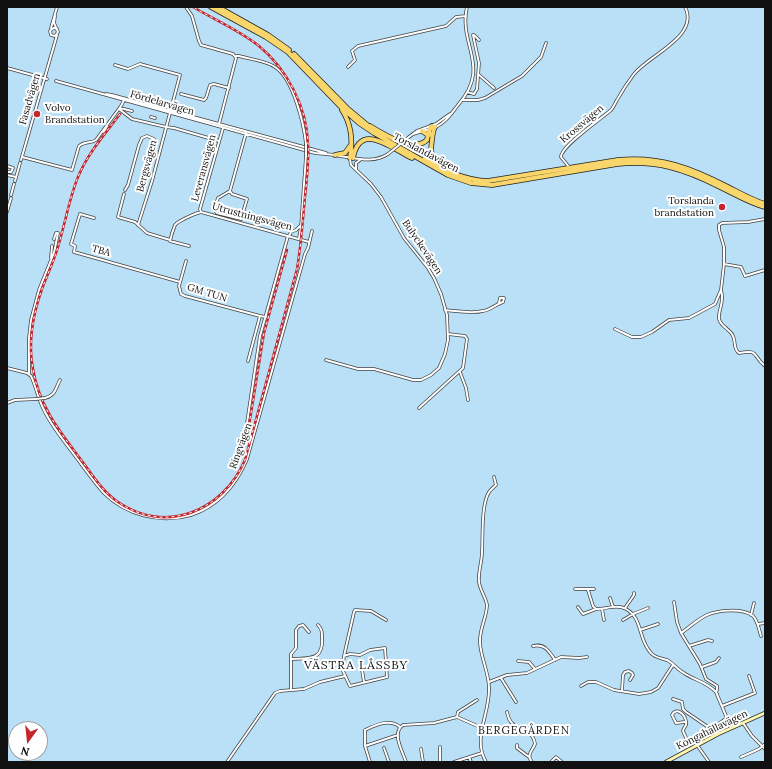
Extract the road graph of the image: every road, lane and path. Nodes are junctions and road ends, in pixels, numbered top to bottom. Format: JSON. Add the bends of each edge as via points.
{"nodes":[{"id":1,"x":57,"y":7,"type":"edge"},
{"id":2,"x":186,"y":7,"type":"edge"},
{"id":3,"x":211,"y":7,"type":"edge"},
{"id":4,"x":218,"y":7,"type":"edge"},
{"id":5,"x":468,"y":7,"type":"edge"},
{"id":6,"x":685,"y":7,"type":"edge"},
{"id":7,"x":55,"y":16,"type":"junction"},
{"id":8,"x":466,"y":16,"type":"junction"},
{"id":9,"x":57,"y":29,"type":"junction"},
{"id":10,"x":51,"y":30,"type":"junction"},
{"id":11,"x":52,"y":35,"type":"junction"},
{"id":12,"x":57,"y":35,"type":"junction"},
{"id":13,"x":479,"y":40,"type":"dead end"},
{"id":14,"x":54,"y":42,"type":"junction"},
{"id":15,"x":546,"y":44,"type":"dead end"},
{"id":16,"x":236,"y":56,"type":"junction"},
{"id":17,"x":115,"y":65,"type":"dead end"},
{"id":18,"x":348,"y":67,"type":"dead end"},
{"id":19,"x":7,"y":68,"type":"edge"},
{"id":20,"x":478,"y":74,"type":"junction"},
{"id":21,"x":44,"y":78,"type":"junction"},
{"id":22,"x":47,"y":79,"type":"dead end"},
{"id":23,"x":56,"y":81,"type":"dead end"},
{"id":24,"x":229,"y":88,"type":"junction"},
{"id":25,"x":494,"y":88,"type":"dead end"},
{"id":26,"x":467,"y":92,"type":"junction"},
{"id":27,"x":181,"y":94,"type":"dead end"},
{"id":28,"x":124,"y":99,"type":"junction"},
{"id":29,"x":334,"y":99,"type":"junction"},
{"id":30,"x":463,"y":100,"type":"junction"},
{"id":31,"x":345,"y":106,"type":"junction"},
{"id":32,"x":119,"y":108,"type":"junction"},
{"id":33,"x":132,"y":111,"type":"dead end"},
{"id":34,"x":170,"y":112,"type":"junction"},
{"id":35,"x":151,"y":116,"type":"dead end"},
{"id":36,"x":155,"y":118,"type":"dead end"},
{"id":37,"x":110,"y":121,"type":"junction"},
{"id":38,"x":219,"y":125,"type":"junction"},
{"id":39,"x":166,"y":127,"type":"junction"},
{"id":40,"x":431,"y":127,"type":"junction"},
{"id":41,"x":223,"y":128,"type":"junction"},
{"id":42,"x":422,"y":131,"type":"junction"},
{"id":43,"x":104,"y":132,"type":"dead end"},
{"id":44,"x":246,"y":133,"type":"junction"},
{"id":45,"x":263,"y":133,"type":"dead end"},
{"id":46,"x":256,"y":134,"type":"junction"},
{"id":47,"x":413,"y":134,"type":"junction"},
{"id":48,"x":430,"y":135,"type":"junction"},
{"id":49,"x":154,"y":138,"type":"dead end"},
{"id":50,"x":270,"y":138,"type":"junction"},
{"id":51,"x":263,"y":139,"type":"junction"},
{"id":52,"x":219,"y":141,"type":"junction"},
{"id":53,"x":352,"y":142,"type":"junction"},
{"id":54,"x":335,"y":155,"type":"junction"},
{"id":55,"x":22,"y":157,"type":"junction"},
{"id":56,"x":351,"y":158,"type":"junction"},
{"id":57,"x":361,"y":160,"type":"junction"},
{"id":58,"x":565,"y":163,"type":"junction"},
{"id":59,"x":7,"y":166,"type":"edge"},
{"id":60,"x":572,"y":168,"type":"junction"},
{"id":61,"x":356,"y":169,"type":"junction"},
{"id":62,"x":563,"y":169,"type":"junction"},
{"id":63,"x":7,"y":172,"type":"edge"},
{"id":64,"x":454,"y":174,"type":"junction"},
{"id":65,"x":7,"y":175,"type":"edge"},
{"id":66,"x":16,"y":178,"type":"junction"},
{"id":67,"x":457,"y":179,"type":"junction"},
{"id":68,"x":125,"y":190,"type":"dead end"},
{"id":69,"x":230,"y":191,"type":"junction"},
{"id":70,"x":124,"y":194,"type":"dead end"},
{"id":71,"x":11,"y":195,"type":"dead end"},
{"id":72,"x":11,"y":198,"type":"dead end"},
{"id":73,"x":765,"y":204,"type":"edge"},
{"id":74,"x":765,"y":207,"type":"edge"},
{"id":75,"x":7,"y":212,"type":"edge"},
{"id":76,"x":201,"y":212,"type":"junction"},
{"id":77,"x":94,"y":218,"type":"dead end"},
{"id":78,"x":765,"y":219,"type":"edge"},
{"id":79,"x":138,"y":225,"type":"junction"},
{"id":80,"x":301,"y":225,"type":"junction"},
{"id":81,"x":312,"y":231,"type":"dead end"},
{"id":82,"x":289,"y":236,"type":"junction"},
{"id":83,"x":297,"y":238,"type":"junction"},
{"id":84,"x":54,"y":239,"type":"dead end"},
{"id":85,"x":170,"y":240,"type":"junction"},
{"id":86,"x":309,"y":242,"type":"junction"},
{"id":87,"x":52,"y":246,"type":"tunnel mouth"},
{"id":88,"x":189,"y":246,"type":"dead end"},
{"id":89,"x":51,"y":260,"type":"junction"},
{"id":90,"x":186,"y":261,"type":"dead end"},
{"id":91,"x":724,"y":264,"type":"junction"},
{"id":92,"x":765,"y":270,"type":"edge"},
{"id":93,"x":180,"y":282,"type":"junction"},
{"id":94,"x":721,"y":290,"type":"junction"},
{"id":95,"x":499,"y":303,"type":"dead end"},
{"id":96,"x":446,"y":310,"type":"junction"},
{"id":97,"x":260,"y":316,"type":"junction"},
{"id":98,"x":266,"y":317,"type":"junction"},
{"id":99,"x":615,"y":329,"type":"dead end"},
{"id":100,"x":448,"y":334,"type":"junction"},
{"id":101,"x":326,"y":360,"type":"dead end"},
{"id":102,"x":248,"y":362,"type":"dead end"},
{"id":103,"x":765,"y":366,"type":"edge"},
{"id":104,"x":7,"y":368,"type":"edge"},
{"id":105,"x":460,"y":372,"type":"junction"},
{"id":106,"x":29,"y":374,"type":"junction"},
{"id":107,"x":60,"y":380,"type":"dead end"},
{"id":108,"x":468,"y":400,"type":"dead end"},
{"id":109,"x":7,"y":403,"type":"edge"},
{"id":110,"x":419,"y":408,"type":"dead end"},
{"id":111,"x":243,"y":450,"type":"dead end"},
{"id":112,"x":494,"y":477,"type":"dead end"},
{"id":113,"x":575,"y":589,"type":"dead end"},
{"id":114,"x":594,"y":589,"type":"dead end"},
{"id":115,"x":588,"y":590,"type":"junction"},
{"id":116,"x":634,"y":593,"type":"dead end"},
{"id":117,"x":610,"y":598,"type":"dead end"},
{"id":118,"x":674,"y":602,"type":"dead end"},
{"id":119,"x":754,"y":603,"type":"dead end"},
{"id":120,"x":578,"y":607,"type":"dead end"},
{"id":121,"x":613,"y":607,"type":"junction"},
{"id":122,"x":625,"y":608,"type":"junction"},
{"id":123,"x":648,"y":608,"type":"dead end"},
{"id":124,"x":596,"y":609,"type":"junction"},
{"id":125,"x":602,"y":609,"type":"junction"},
{"id":126,"x":633,"y":614,"type":"junction"},
{"id":127,"x":751,"y":615,"type":"junction"},
{"id":128,"x":386,"y":620,"type":"dead end"},
{"id":129,"x":604,"y":620,"type":"dead end"},
{"id":130,"x":624,"y":620,"type":"dead end"},
{"id":131,"x":765,"y":623,"type":"edge"},
{"id":132,"x":658,"y":624,"type":"dead end"},
{"id":133,"x":758,"y":624,"type":"junction"},
{"id":134,"x":318,"y":625,"type":"dead end"},
{"id":135,"x":640,"y":630,"type":"junction"},
{"id":136,"x":309,"y":632,"type":"dead end"},
{"id":137,"x":681,"y":633,"type":"junction"},
{"id":138,"x":761,"y":636,"type":"dead end"},
{"id":139,"x":712,"y":641,"type":"dead end"},
{"id":140,"x":532,"y":646,"type":"dead end"},
{"id":141,"x":689,"y":646,"type":"junction"},
{"id":142,"x":344,"y":656,"type":"junction"},
{"id":143,"x":587,"y":657,"type":"dead end"},
{"id":144,"x":719,"y":658,"type":"dead end"},
{"id":145,"x":292,"y":659,"type":"junction"},
{"id":146,"x":555,"y":660,"type":"junction"},
{"id":147,"x":518,"y":661,"type":"dead end"},
{"id":148,"x":673,"y":665,"type":"junction"},
{"id":149,"x":702,"y":667,"type":"junction"},
{"id":150,"x":535,"y":669,"type":"junction"},
{"id":151,"x":362,"y":670,"type":"dead end"},
{"id":152,"x":345,"y":676,"type":"junction"},
{"id":153,"x":749,"y":676,"type":"dead end"},
{"id":154,"x":501,"y":678,"type":"junction"},
{"id":155,"x":630,"y":680,"type":"dead end"},
{"id":156,"x":364,"y":682,"type":"junction"},
{"id":157,"x":489,"y":682,"type":"junction"},
{"id":158,"x":581,"y":686,"type":"dead end"},
{"id":159,"x":290,"y":690,"type":"junction"},
{"id":160,"x":622,"y":690,"type":"junction"},
{"id":161,"x":716,"y":692,"type":"junction"},
{"id":162,"x":673,"y":699,"type":"dead end"},
{"id":163,"x":477,"y":700,"type":"dead end"},
{"id":164,"x":516,"y":702,"type":"dead end"},
{"id":165,"x":722,"y":706,"type":"junction"},
{"id":166,"x":507,"y":712,"type":"dead end"},
{"id":167,"x":765,"y":713,"type":"edge"},
{"id":168,"x":457,"y":717,"type":"junction"},
{"id":169,"x":727,"y":718,"type":"junction"},
{"id":170,"x":685,"y":722,"type":"junction"},
{"id":171,"x":743,"y":723,"type":"junction"},
{"id":172,"x":400,"y":727,"type":"junction"},
{"id":173,"x":482,"y":728,"type":"junction"},
{"id":174,"x":731,"y":728,"type":"junction"},
{"id":175,"x":711,"y":729,"type":"junction"},
{"id":176,"x":398,"y":735,"type":"junction"},
{"id":177,"x":765,"y":744,"type":"edge"},
{"id":178,"x":698,"y":745,"type":"junction"},
{"id":179,"x":365,"y":746,"type":"junction"},
{"id":180,"x":517,"y":746,"type":"dead end"},
{"id":181,"x":440,"y":747,"type":"dead end"},
{"id":182,"x":762,"y":747,"type":"junction"},
{"id":183,"x":384,"y":748,"type":"dead end"},
{"id":184,"x":421,"y":749,"type":"dead end"},
{"id":185,"x":765,"y":749,"type":"edge"},
{"id":186,"x":482,"y":753,"type":"junction"},
{"id":187,"x":469,"y":757,"type":"junction"},
{"id":188,"x":529,"y":757,"type":"junction"},
{"id":189,"x":741,"y":757,"type":"dead end"},
{"id":190,"x":227,"y":762,"type":"edge"},
{"id":191,"x":370,"y":762,"type":"edge"},
{"id":192,"x":389,"y":762,"type":"edge"},
{"id":193,"x":406,"y":762,"type":"edge"},
{"id":194,"x":423,"y":762,"type":"edge"},
{"id":195,"x":440,"y":762,"type":"edge"},
{"id":196,"x":454,"y":762,"type":"edge"},
{"id":197,"x":471,"y":762,"type":"edge"},
{"id":198,"x":486,"y":762,"type":"edge"},
{"id":199,"x":532,"y":762,"type":"edge"},
{"id":200,"x":551,"y":762,"type":"edge"},
{"id":201,"x":562,"y":762,"type":"edge"},
{"id":202,"x":666,"y":762,"type":"edge"},
{"id":203,"x":709,"y":762,"type":"edge"}],
"edges":[{"from":1,"to":7,"type":"street","name":"Fasadvägen"},
{"from":2,"to":16,"type":"street","via":[[192,16],[201,45]]},
{"from":3,"to":29,"type":"main road","name":"Torslandavägen","via":[[288,52]]},
{"from":4,"to":31,"type":"main road","name":"Torslandavägen","via":[[290,50]]},
{"from":5,"to":8,"type":"street"},
{"from":6,"to":58,"type":"street","name":"Krossvägen","via":[[687,23],[675,42],[635,72],[613,108],[563,151],[561,157]]},
{"from":7,"to":9,"type":"street","name":"Fasadvägen","via":[[54,24]]},
{"from":7,"to":10,"type":"street","name":"Fasadvägen"},
{"from":8,"to":18,"type":"street","via":[[456,17],[446,26],[355,47],[352,51],[355,60]]},
{"from":8,"to":26,"type":"street","via":[[474,66]]},
{"from":9,"to":10,"type":"street"},
{"from":9,"to":12,"type":"street","name":"Fasadvägen"},
{"from":10,"to":11,"type":"street","name":"Fasadvägen"},
{"from":11,"to":12,"type":"street"},
{"from":11,"to":14,"type":"street","name":"Fasadvägen"},
{"from":12,"to":14,"type":"street","name":"Fasadvägen"},
{"from":13,"to":20,"type":"street","via":[[473,35],[479,60]]},
{"from":14,"to":21,"type":"street","name":"Fasadvägen"},
{"from":15,"to":30,"type":"street","via":[[542,57],[522,76],[485,98]]},
{"from":16,"to":24,"type":"street"},
{"from":16,"to":80,"type":"street","bridge":true,"via":[[277,68],[297,103],[306,144]]},
{"from":17,"to":34,"type":"street","name":"Bergsvägen","via":[[128,69],[140,64],[180,74]]},
{"from":19,"to":21,"type":"street"},
{"from":20,"to":25,"type":"street"},
{"from":20,"to":26,"type":"street","via":[[476,92]]},
{"from":21,"to":22,"type":"street"},
{"from":21,"to":55,"type":"street","name":"Fasadvägen"},
{"from":23,"to":28,"type":"street","name":"Fördelarvägen"},
{"from":24,"to":27,"type":"street","via":[[212,84],[204,100]]},
{"from":24,"to":38,"type":"street"},
{"from":26,"to":30,"type":"street"},
{"from":28,"to":32,"type":"street"},
{"from":28,"to":34,"type":"street","name":"Fördelarvägen"},
{"from":29,"to":53,"type":"main road","via":[[346,117]]},
{"from":29,"to":67,"type":"main road","name":"Torslandavägen","via":[[352,118],[374,133]]},
{"from":30,"to":40,"type":"street","via":[[441,122]]},
{"from":31,"to":48,"type":"main road","via":[[379,132],[406,144],[422,144]]},
{"from":31,"to":64,"type":"main road","name":"Torslandavägen","via":[[376,131]]},
{"from":32,"to":33,"type":"street"},
{"from":32,"to":37,"type":"street"},
{"from":32,"to":39,"type":"street","via":[[132,119]]},
{"from":34,"to":38,"type":"street","name":"Fördelarvägen"},
{"from":34,"to":39,"type":"street","name":"Bergsvägen"},
{"from":35,"to":36,"type":"street"},
{"from":37,"to":43,"type":"street"},
{"from":37,"to":55,"type":"street","via":[[94,141],[79,146],[72,170]]},
{"from":38,"to":41,"type":"street"},
{"from":38,"to":44,"type":"street"},
{"from":39,"to":52,"type":"street"},
{"from":39,"to":79,"type":"street","name":"Bergsvägen"},
{"from":40,"to":42,"type":"street"},
{"from":40,"to":47,"type":"street"},
{"from":40,"to":48,"type":"main road"},
{"from":41,"to":44,"type":"street"},
{"from":41,"to":52,"type":"street","name":"Leveransvägen"},
{"from":42,"to":47,"type":"street"},
{"from":42,"to":48,"type":"main road"},
{"from":44,"to":46,"type":"street"},
{"from":44,"to":46,"type":"street"},
{"from":44,"to":51,"type":"street"},
{"from":44,"to":69,"type":"street"},
{"from":45,"to":50,"type":"street"},
{"from":46,"to":50,"type":"street"},
{"from":46,"to":51,"type":"street"},
{"from":47,"to":57,"type":"street","bridge":true,"via":[[388,154],[377,159]]},
{"from":48,"to":64,"type":"main road","via":[[432,155],[439,164]]},
{"from":49,"to":68,"type":"street","via":[[142,138]]},
{"from":50,"to":54,"type":"street"},
{"from":51,"to":54,"type":"street","via":[[315,153]]},
{"from":52,"to":76,"type":"street","name":"Leveransvägen"},
{"from":53,"to":54,"type":"main road","via":[[346,153]]},
{"from":53,"to":56,"type":"main road"},
{"from":54,"to":56,"type":"street"},
{"from":55,"to":66,"type":"street","name":"Fasadvägen"},
{"from":56,"to":57,"type":"street"},
{"from":56,"to":61,"type":"street"},
{"from":56,"to":67,"type":"main road","via":[[360,142],[373,139]]},
{"from":57,"to":61,"type":"street","via":[[356,163]]},
{"from":58,"to":60,"type":"street"},
{"from":58,"to":62,"type":"street","name":"Krossvägen"},
{"from":59,"to":63,"type":"street","via":[[13,169]]},
{"from":60,"to":62,"type":"main road","name":"Torslandavägen"},
{"from":60,"to":73,"type":"main road","name":"Torslandavägen","via":[[630,159],[665,162],[696,171]]},
{"from":61,"to":96,"type":"street","name":"Bulyckevägen","via":[[379,194],[404,238],[428,268]]},
{"from":62,"to":64,"type":"main road","name":"Torslandavägen","via":[[489,181]]},
{"from":65,"to":66,"type":"street"},
{"from":66,"to":71,"type":"street","name":"Fasadvägen"},
{"from":67,"to":74,"type":"main road","name":"Torslandavägen","via":[[492,185],[617,164],[652,163],[690,172]]},
{"from":69,"to":69,"type":"street","via":[[218,198],[215,210],[217,213],[241,219],[247,199]]},
{"from":70,"to":79,"type":"street","via":[[118,217]]},
{"from":72,"to":75,"type":"street"},
{"from":76,"to":82,"type":"street","name":"Utrustningsvägen"},
{"from":76,"to":85,"type":"street","name":"Utrustningsvägen","via":[[178,223]]},
{"from":77,"to":93,"type":"street","name":"TBA","via":[[80,214],[71,244],[76,246],[74,252]]},
{"from":78,"to":91,"type":"street","via":[[720,223],[718,228],[724,247]]},
{"from":79,"to":85,"type":"street","via":[[147,233]]},
{"from":80,"to":82,"type":"street"},
{"from":80,"to":83,"type":"street"},
{"from":81,"to":86,"type":"street","name":"Ringvägen"},
{"from":82,"to":83,"type":"street","name":"Utrustningsvägen"},
{"from":82,"to":98,"type":"street"},
{"from":83,"to":86,"type":"street"},
{"from":84,"to":89,"type":"street","via":[[57,232],[58,238]]},
{"from":85,"to":88,"type":"street"},
{"from":86,"to":106,"type":"street","name":"Ringvägen","via":[[247,459],[230,488],[221,498],[204,509],[176,518],[154,518],[129,510],[110,499],[50,421]]},
{"from":87,"to":89,"type":"street"},
{"from":89,"to":106,"type":"street","via":[[30,320]]},
{"from":90,"to":93,"type":"street","name":"GM TUN"},
{"from":91,"to":92,"type":"street","via":[[741,267],[745,276]]},
{"from":91,"to":94,"type":"street"},
{"from":93,"to":97,"type":"street","name":"GM TUN","via":[[179,290],[183,296]]},
{"from":94,"to":99,"type":"street","via":[[713,305],[689,318],[669,320],[644,336],[632,337]]},
{"from":94,"to":103,"type":"street","via":[[720,320],[733,336],[736,351],[753,352]]},
{"from":95,"to":96,"type":"street","via":[[484,311]]},
{"from":96,"to":100,"type":"street","name":"Bulyckevägen"},
{"from":97,"to":98,"type":"street"},
{"from":97,"to":102,"type":"street"},
{"from":98,"to":111,"type":"street","via":[[260,336]]},
{"from":100,"to":101,"type":"street","name":"Bulyckevägen","via":[[445,354],[439,368],[421,380],[374,369],[358,369]]},
{"from":100,"to":105,"type":"street","via":[[465,336],[467,340]]},
{"from":104,"to":106,"type":"street"},
{"from":105,"to":108,"type":"street"},
{"from":105,"to":110,"type":"street"},
{"from":107,"to":109,"type":"street","bridge":true,"via":[[51,396]]},
{"from":112,"to":157,"type":"street","via":[[496,485],[488,495],[483,515],[479,572],[481,590],[487,605],[480,632],[480,644]]},
{"from":113,"to":115,"type":"street"},
{"from":114,"to":115,"type":"street"},
{"from":115,"to":124,"type":"street"},
{"from":116,"to":122,"type":"street"},
{"from":117,"to":121,"type":"street"},
{"from":118,"to":137,"type":"street"},
{"from":119,"to":127,"type":"street"},
{"from":120,"to":124,"type":"street","via":[[583,614]]},
{"from":121,"to":122,"type":"street"},
{"from":121,"to":125,"type":"street"},
{"from":122,"to":126,"type":"street"},
{"from":123,"to":126,"type":"street"},
{"from":124,"to":125,"type":"street"},
{"from":125,"to":129,"type":"street"},
{"from":126,"to":130,"type":"street"},
{"from":126,"to":135,"type":"street"},
{"from":127,"to":133,"type":"street"},
{"from":127,"to":137,"type":"street","via":[[738,611],[721,611],[704,616]]},
{"from":128,"to":142,"type":"street","via":[[371,611],[355,610]]},
{"from":131,"to":133,"type":"street"},
{"from":132,"to":135,"type":"street"},
{"from":133,"to":138,"type":"street"},
{"from":134,"to":145,"type":"street","via":[[322,630],[323,645],[318,654],[312,658]]},
{"from":135,"to":148,"type":"street","via":[[650,652]]},
{"from":136,"to":145,"type":"street","via":[[304,625],[296,630],[297,644],[291,654]]},
{"from":137,"to":141,"type":"street"},
{"from":139,"to":141,"type":"street"},
{"from":140,"to":146,"type":"street","via":[[545,647]]},
{"from":141,"to":149,"type":"street"},
{"from":142,"to":152,"type":"street","via":[[341,666]]},
{"from":142,"to":156,"type":"street","via":[[385,649],[387,677]]},
{"from":143,"to":146,"type":"street","via":[[564,656]]},
{"from":144,"to":149,"type":"street","via":[[716,662]]},
{"from":145,"to":159,"type":"street"},
{"from":146,"to":150,"type":"street"},
{"from":147,"to":150,"type":"street","via":[[529,662]]},
{"from":148,"to":160,"type":"street","via":[[654,691],[643,694]]},
{"from":148,"to":161,"type":"street"},
{"from":149,"to":161,"type":"street","via":[[706,679],[718,686]]},
{"from":150,"to":154,"type":"street"},
{"from":151,"to":156,"type":"street"},
{"from":152,"to":156,"type":"street","via":[[350,686]]},
{"from":152,"to":159,"type":"street","via":[[320,682],[309,688]]},
{"from":153,"to":165,"type":"street","via":[[755,694]]},
{"from":154,"to":157,"type":"street"},
{"from":154,"to":164,"type":"street"},
{"from":155,"to":160,"type":"street","via":[[632,673],[625,672]]},
{"from":157,"to":173,"type":"street","via":[[488,707]]},
{"from":158,"to":160,"type":"street","via":[[588,682],[596,682],[611,689]]},
{"from":159,"to":190,"type":"street","via":[[274,694]]},
{"from":161,"to":165,"type":"street"},
{"from":162,"to":175,"type":"street","via":[[682,702],[686,712]]},
{"from":163,"to":168,"type":"street","via":[[458,712]]},
{"from":165,"to":169,"type":"street"},
{"from":166,"to":188,"type":"street","via":[[512,725],[534,738],[535,744]]},
{"from":167,"to":171,"type":"street","name":"Kongahällavägen"},
{"from":168,"to":172,"type":"street"},
{"from":168,"to":173,"type":"street"},
{"from":169,"to":174,"type":"street"},
{"from":169,"to":175,"type":"street"},
{"from":170,"to":170,"type":"street","via":[[682,714],[677,711],[673,713],[676,722]]},
{"from":170,"to":175,"type":"street","via":[[683,730],[690,742]]},
{"from":171,"to":174,"type":"street","name":"Kongahällavägen"},
{"from":171,"to":182,"type":"street"},
{"from":172,"to":176,"type":"street"},
{"from":172,"to":179,"type":"street","via":[[387,722],[365,730]]},
{"from":173,"to":186,"type":"street"},
{"from":174,"to":178,"type":"street","name":"Kongahällavägen"},
{"from":176,"to":179,"type":"street"},
{"from":176,"to":193,"type":"street"},
{"from":177,"to":182,"type":"street"},
{"from":178,"to":202,"type":"street","name":"Kongahällavägen"},
{"from":178,"to":203,"type":"street"},
{"from":179,"to":191,"type":"street"},
{"from":180,"to":188,"type":"street"},
{"from":181,"to":195,"type":"street"},
{"from":182,"to":185,"type":"street"},
{"from":182,"to":189,"type":"street"},
{"from":183,"to":192,"type":"street"},
{"from":184,"to":194,"type":"street"},
{"from":186,"to":187,"type":"street"},
{"from":186,"to":198,"type":"street"},
{"from":187,"to":196,"type":"street"},
{"from":187,"to":197,"type":"street"},
{"from":188,"to":199,"type":"street"},
{"from":200,"to":201,"type":"street","via":[[556,757]]}]}
